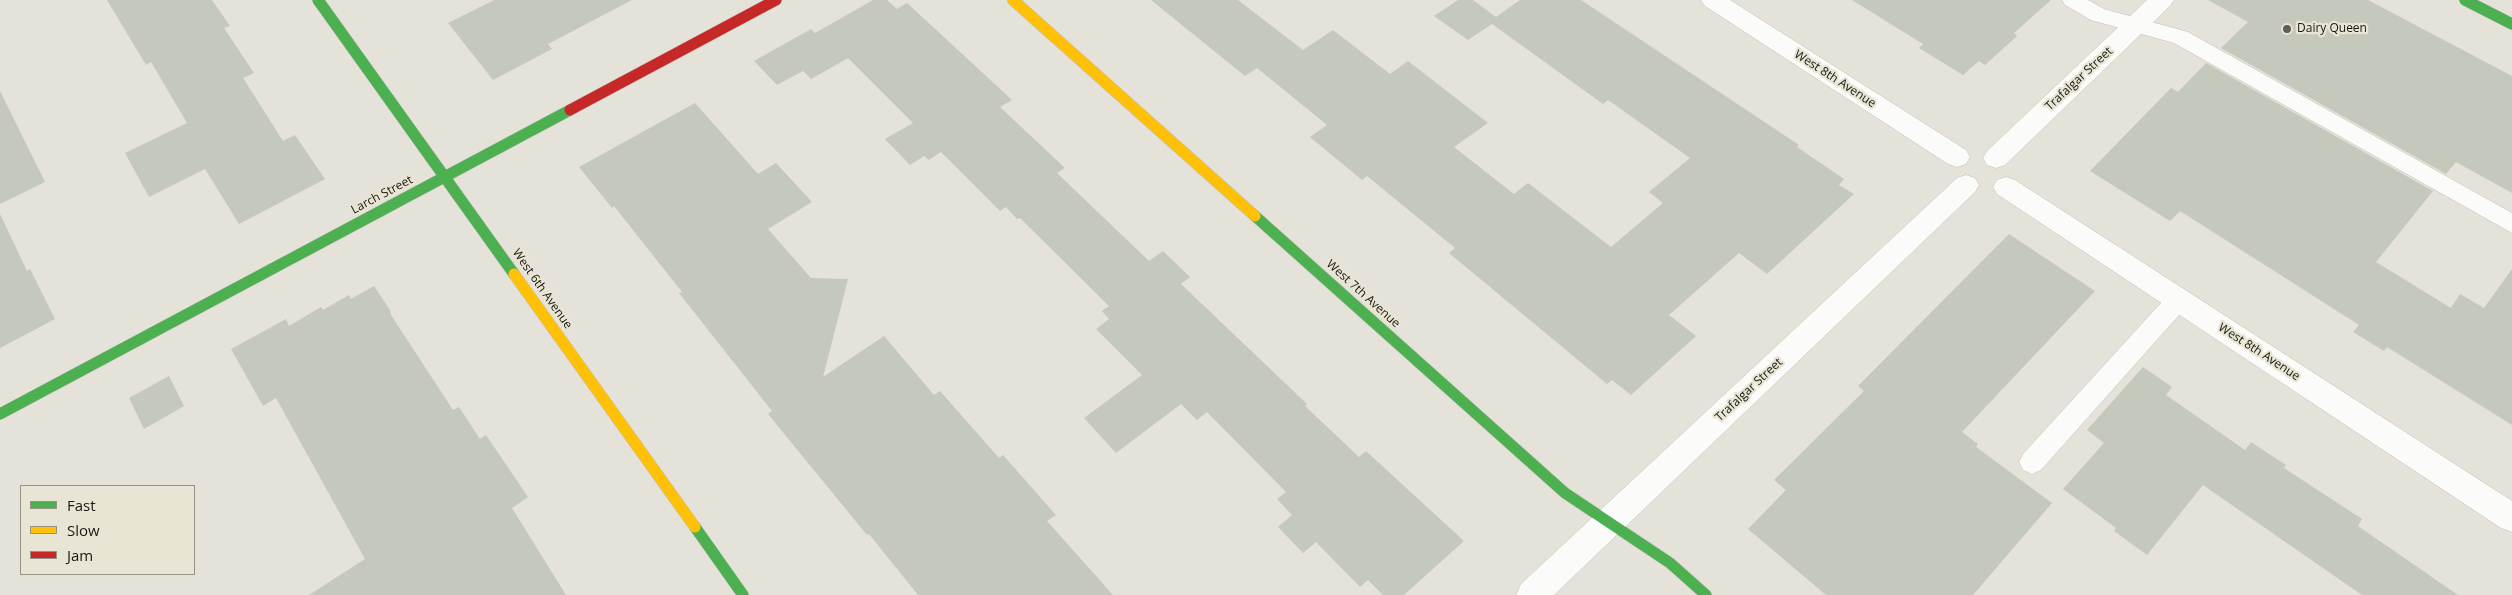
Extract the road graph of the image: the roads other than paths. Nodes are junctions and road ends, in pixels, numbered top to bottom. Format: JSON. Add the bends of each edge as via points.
{"nodes":[{"id":1,"x":318,"y":0,"type":"edge"},
{"id":2,"x":776,"y":0,"type":"edge"},
{"id":3,"x":1013,"y":0,"type":"edge"},
{"id":4,"x":1713,"y":0,"type":"edge"},
{"id":5,"x":2072,"y":0,"type":"edge"},
{"id":6,"x":2162,"y":0,"type":"edge"},
{"id":7,"x":2465,"y":0,"type":"edge"},
{"id":8,"x":2512,"y":24,"type":"edge"},
{"id":9,"x":2135,"y":25,"type":"junction"},
{"id":10,"x":1957,"y":157,"type":"junction"},
{"id":11,"x":1996,"y":158,"type":"junction"},
{"id":12,"x":445,"y":177,"type":"junction"},
{"id":13,"x":1966,"y":185,"type":"junction"},
{"id":14,"x":2006,"y":187,"type":"junction"},
{"id":15,"x":2512,"y":224,"type":"edge"},
{"id":16,"x":2179,"y":299,"type":"junction"},
{"id":17,"x":0,"y":414,"type":"edge"},
{"id":18,"x":2032,"y":462,"type":"dead end"},
{"id":19,"x":2512,"y":518,"type":"edge"},
{"id":20,"x":1608,"y":523,"type":"junction"},
{"id":21,"x":743,"y":595,"type":"edge"},
{"id":22,"x":1532,"y":595,"type":"edge"},
{"id":23,"x":1706,"y":595,"type":"edge"}],
"edges":[{"from":1,"to":12,"type":"street","name":"West 6th Avenue"},
{"from":2,"to":12,"type":"street","name":"Larch Street"},
{"from":3,"to":20,"type":"street","name":"West 7th Avenue","via":[[1565,493]]},
{"from":4,"to":10,"type":"street","name":"West 8th Avenue"},
{"from":5,"to":9,"type":"lane","via":[[2098,15]]},
{"from":6,"to":9,"type":"street","name":"Trafalgar Street"},
{"from":7,"to":8,"type":"street"},
{"from":9,"to":11,"type":"street","name":"Trafalgar Street"},
{"from":9,"to":15,"type":"lane","via":[[2182,37]]},
{"from":10,"to":11,"type":"street","via":[[1970,151]]},
{"from":10,"to":13,"type":"street","via":[[1953,168]]},
{"from":11,"to":14,"type":"street","via":[[2007,169],[2009,182]]},
{"from":12,"to":17,"type":"street","name":"Larch Street"},
{"from":12,"to":21,"type":"street","name":"West 6th Avenue"},
{"from":13,"to":14,"type":"street","via":[[1984,193]]},
{"from":13,"to":20,"type":"street","name":"Trafalgar Street"},
{"from":14,"to":16,"type":"street","name":"West 8th Avenue"},
{"from":16,"to":18,"type":"lane"},
{"from":16,"to":19,"type":"street","name":"West 8th Avenue"},
{"from":20,"to":22,"type":"street","name":"Trafalgar Street"},
{"from":20,"to":23,"type":"street","name":"West 7th Avenue","via":[[1670,563]]}]}
